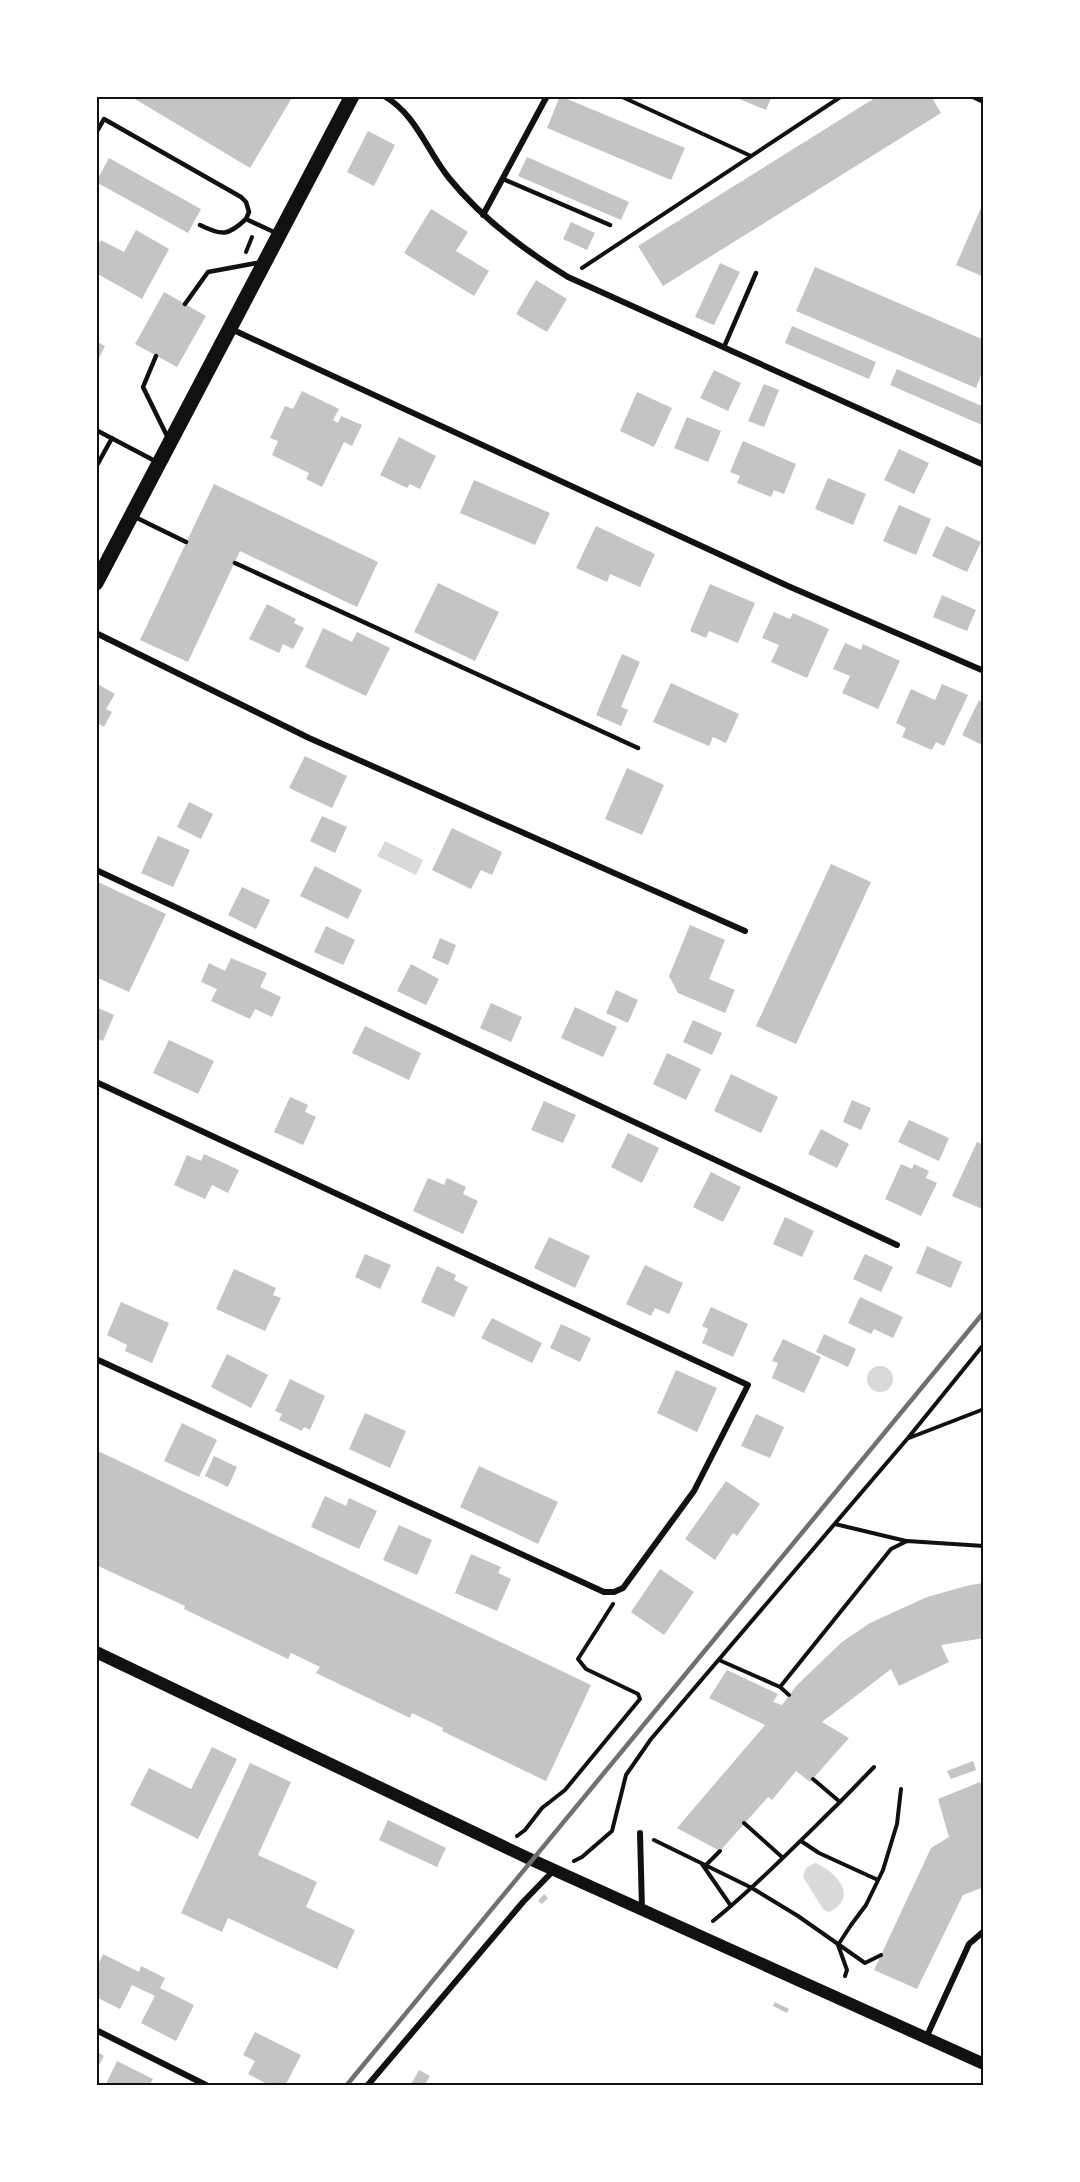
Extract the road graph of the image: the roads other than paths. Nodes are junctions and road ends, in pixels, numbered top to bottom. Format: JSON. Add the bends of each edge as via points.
{"nodes":[{"id":1,"x":352,"y":96,"type":"edge"},
{"id":2,"x":384,"y":96,"type":"edge"},
{"id":3,"x":547,"y":96,"type":"edge"},
{"id":4,"x":971,"y":96,"type":"edge"},
{"id":5,"x":984,"y":102,"type":"edge"},
{"id":6,"x":96,"y":133,"type":"edge"},
{"id":7,"x":503,"y":179,"type":"junction"},
{"id":8,"x":483,"y":215,"type":"junction"},
{"id":9,"x":246,"y":219,"type":"junction"},
{"id":10,"x":200,"y":225,"type":"dead end"},
{"id":11,"x":610,"y":225,"type":"dead end"},
{"id":12,"x":279,"y":234,"type":"junction"},
{"id":13,"x":264,"y":261,"type":"junction"},
{"id":14,"x":756,"y":273,"type":"dead end"},
{"id":15,"x":185,"y":304,"type":"dead end"},
{"id":16,"x":229,"y":327,"type":"junction"},
{"id":17,"x":724,"y":347,"type":"junction"},
{"id":18,"x":156,"y":356,"type":"dead end"},
{"id":19,"x":96,"y":430,"type":"edge"},
{"id":20,"x":112,"y":438,"type":"junction"},
{"id":21,"x":170,"y":442,"type":"junction"},
{"id":22,"x":159,"y":463,"type":"junction"},
{"id":23,"x":984,"y":465,"type":"edge"},
{"id":24,"x":96,"y":467,"type":"edge"},
{"id":25,"x":132,"y":515,"type":"junction"},
{"id":26,"x":186,"y":542,"type":"dead end"},
{"id":27,"x":235,"y":563,"type":"dead end"},
{"id":28,"x":96,"y":583,"type":"edge"},
{"id":29,"x":96,"y":633,"type":"edge"},
{"id":30,"x":984,"y":671,"type":"edge"},
{"id":31,"x":638,"y":748,"type":"dead end"},
{"id":32,"x":96,"y":870,"type":"edge"},
{"id":33,"x":745,"y":931,"type":"dead end"},
{"id":34,"x":96,"y":1082,"type":"edge"},
{"id":35,"x":897,"y":1245,"type":"dead end"},
{"id":36,"x":96,"y":1359,"type":"edge"},
{"id":37,"x":96,"y":1652,"type":"edge"},
{"id":38,"x":640,"y":1833,"type":"road end"},
{"id":39,"x":554,"y":1870,"type":"junction"},
{"id":40,"x":642,"y":1909,"type":"junction"},
{"id":41,"x":984,"y":1931,"type":"edge"},
{"id":42,"x":96,"y":2030,"type":"edge"},
{"id":43,"x":926,"y":2038,"type":"junction"},
{"id":44,"x":984,"y":2064,"type":"edge"},
{"id":45,"x":206,"y":2085,"type":"edge"},
{"id":46,"x":367,"y":2086,"type":"edge"}],
"edges":[{"from":1,"to":12,"type":"main road"},
{"from":2,"to":8,"type":"street","via":[[406,114],[447,176]]},
{"from":3,"to":7,"type":"street"},
{"from":4,"to":5,"type":"lane"},
{"from":6,"to":9,"type":"lane","via":[[104,119],[231,191],[246,202]]},
{"from":7,"to":8,"type":"street"},
{"from":7,"to":11,"type":"lane"},
{"from":8,"to":17,"type":"street","via":[[531,255],[568,277]]},
{"from":9,"to":10,"type":"lane","via":[[224,234]]},
{"from":9,"to":12,"type":"lane"},
{"from":12,"to":13,"type":"main road"},
{"from":13,"to":15,"type":"lane","via":[[208,272]]},
{"from":13,"to":16,"type":"main road"},
{"from":14,"to":17,"type":"lane"},
{"from":16,"to":21,"type":"main road"},
{"from":16,"to":30,"type":"street","via":[[788,586]]},
{"from":17,"to":23,"type":"street"},
{"from":18,"to":21,"type":"lane","via":[[143,387]]},
{"from":19,"to":20,"type":"lane"},
{"from":20,"to":22,"type":"lane"},
{"from":20,"to":24,"type":"lane"},
{"from":21,"to":22,"type":"main road"},
{"from":22,"to":25,"type":"main road"},
{"from":25,"to":26,"type":"lane"},
{"from":25,"to":28,"type":"main road"},
{"from":27,"to":31,"type":"lane"},
{"from":29,"to":33,"type":"street","via":[[309,738]]},
{"from":32,"to":35,"type":"street"},
{"from":34,"to":36,"type":"street","via":[[748,1384],[694,1491],[632,1578],[623,1588],[604,1592]]},
{"from":37,"to":39,"type":"main road"},
{"from":38,"to":40,"type":"street"},
{"from":39,"to":40,"type":"main road"},
{"from":39,"to":46,"type":"street"},
{"from":40,"to":43,"type":"main road"},
{"from":41,"to":43,"type":"street","via":[[969,1944]]},
{"from":42,"to":45,"type":"street"},
{"from":43,"to":44,"type":"main road"}]}
